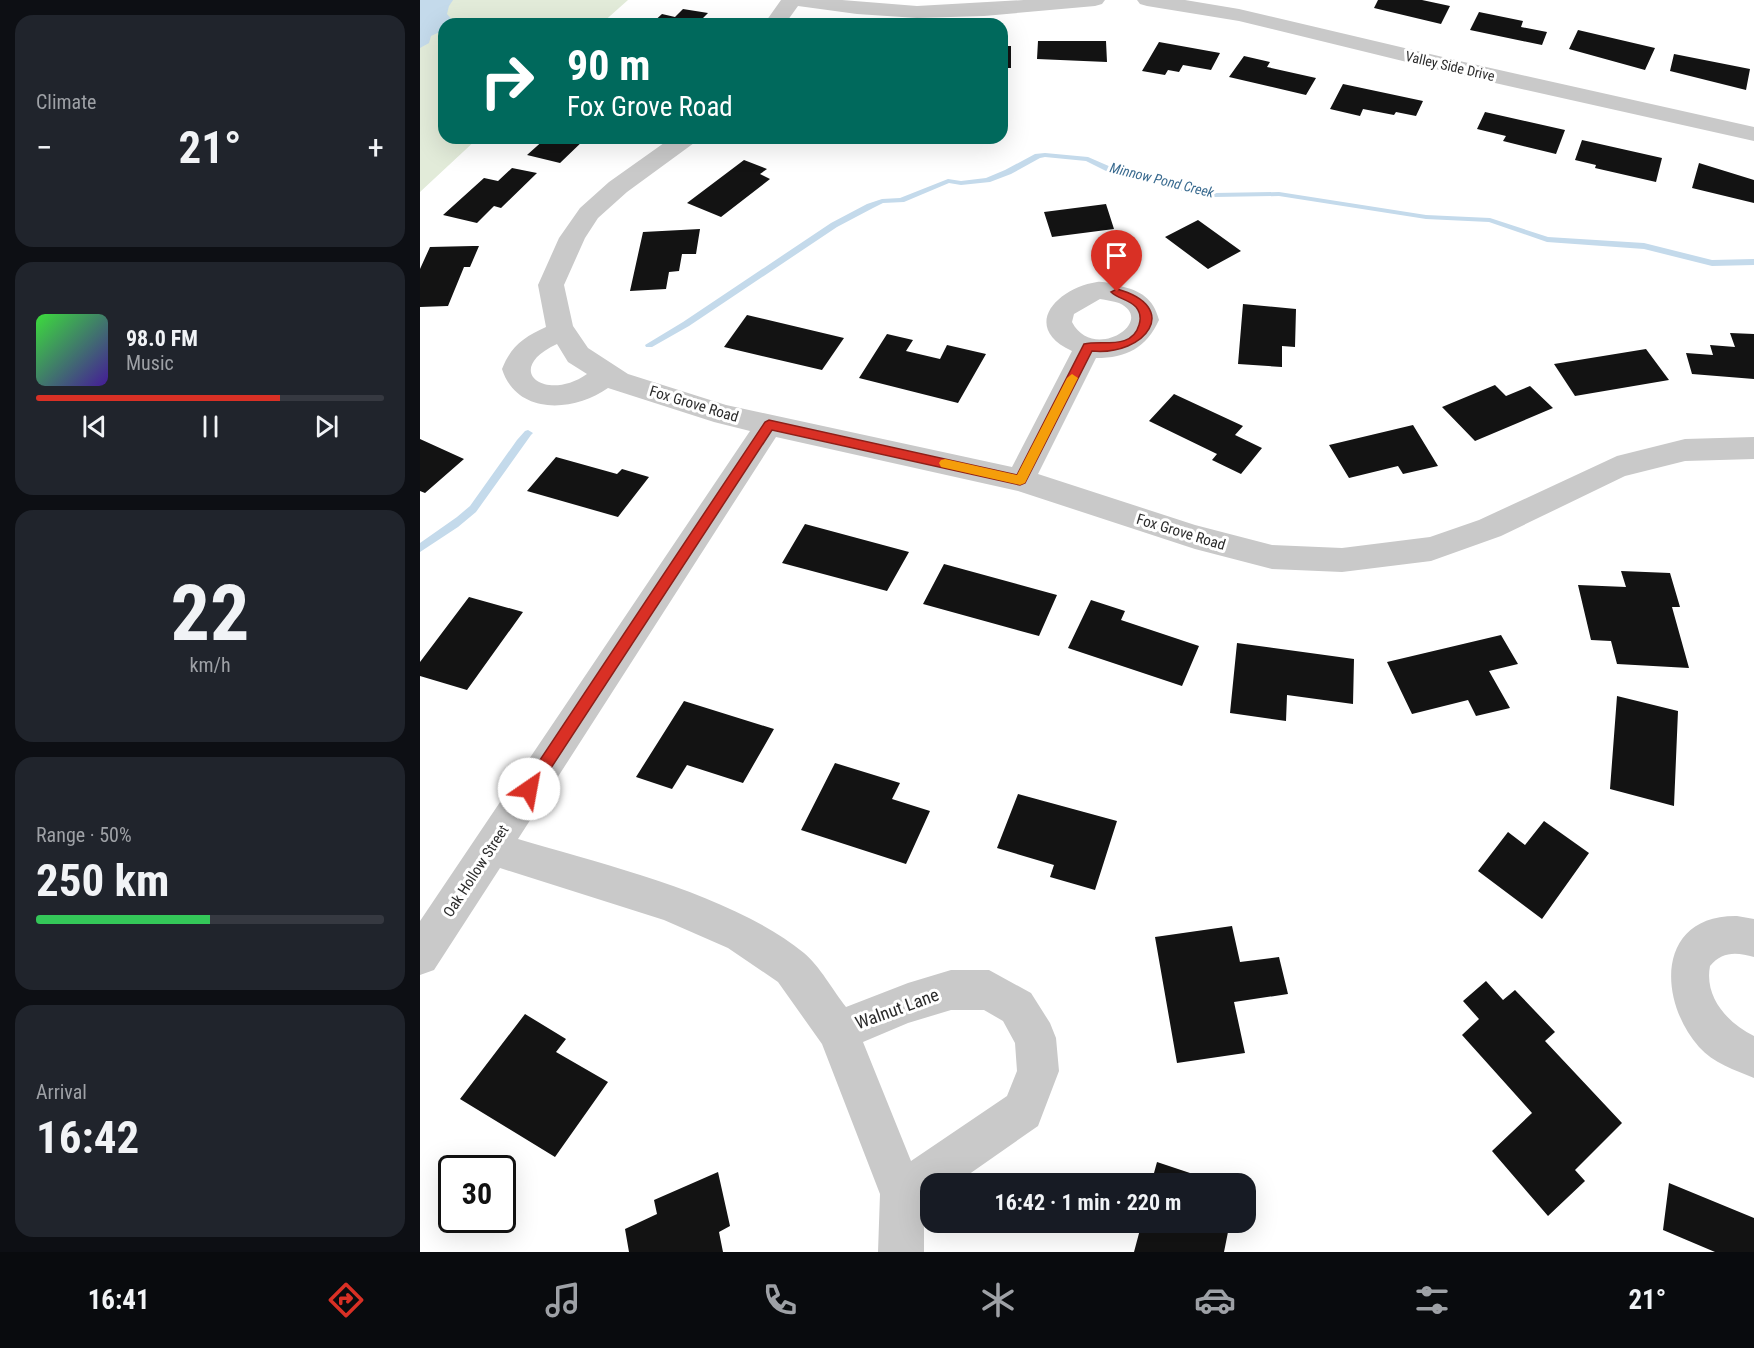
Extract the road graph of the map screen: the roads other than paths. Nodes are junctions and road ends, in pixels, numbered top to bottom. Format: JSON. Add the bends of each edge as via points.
{"nodes":[{"id":1,"x":792,"y":0,"type":"edge"},
{"id":2,"x":798,"y":0,"type":"edge"},
{"id":3,"x":1095,"y":0,"type":"edge"},
{"id":4,"x":1147,"y":0,"type":"edge"},
{"id":5,"x":778,"y":18,"type":"edge"},
{"id":6,"x":1754,"y":134,"type":"edge"},
{"id":7,"x":678,"y":144,"type":"edge"},
{"id":8,"x":561,"y":332,"type":"junction"},
{"id":9,"x":1088,"y":347,"type":"dead end"},
{"id":10,"x":607,"y":374,"type":"junction"},
{"id":11,"x":769,"y":425,"type":"junction"},
{"id":12,"x":1754,"y":448,"type":"edge"},
{"id":13,"x":1020,"y":480,"type":"junction"},
{"id":14,"x":492,"y":848,"type":"junction"},
{"id":15,"x":1754,"y":938,"type":"edge"},
{"id":16,"x":420,"y":956,"type":"edge"},
{"id":17,"x":838,"y":1031,"type":"junction"},
{"id":18,"x":1754,"y":1057,"type":"edge"},
{"id":19,"x":902,"y":1194,"type":"junction"},
{"id":20,"x":901,"y":1252,"type":"edge"}],
"edges":[{"from":1,"to":5,"type":"street"},
{"from":2,"to":3,"type":"street","via":[[916,12]]},
{"from":4,"to":6,"type":"street","name":"Valley Side Drive","via":[[1239,15]]},
{"from":7,"to":8,"type":"street","name":"Fox Grove Road","via":[[618,187],[589,213],[572,238],[551,285]]},
{"from":8,"to":10,"type":"street","name":"Fox Grove Road","via":[[578,355]]},
{"from":8,"to":10,"type":"street","via":[[543,337],[518,360],[515,373],[520,384],[540,394],[568,394],[587,388]]},
{"from":9,"to":13,"type":"street"},
{"from":10,"to":11,"type":"street","name":"Fox Grove Road","via":[[724,415]]},
{"from":11,"to":13,"type":"street","name":"Fox Grove Road"},
{"from":11,"to":14,"type":"street","name":"Oak Hollow Street"},
{"from":12,"to":13,"type":"street","name":"Fox Grove Road","via":[[1685,450],[1617,467],[1490,528],[1431,549],[1342,560],[1272,557],[1195,537]]},
{"from":14,"to":16,"type":"street","name":"Oak Hollow Street"},
{"from":14,"to":17,"type":"street","name":"Walnut Lane","via":[[669,903],[742,935],[792,968]]},
{"from":15,"to":18,"type":"street","via":[[1743,934],[1719,936],[1701,946],[1690,964],[1689,986],[1698,1012],[1716,1035]]},
{"from":17,"to":19,"type":"street","name":"Walnut Lane"},
{"from":17,"to":19,"type":"street","name":"Walnut Lane","via":[[951,990],[989,990],[1017,1007],[1035,1038],[1038,1071],[1023,1111]]},
{"from":19,"to":20,"type":"street","name":"Walnut Lane"}]}
